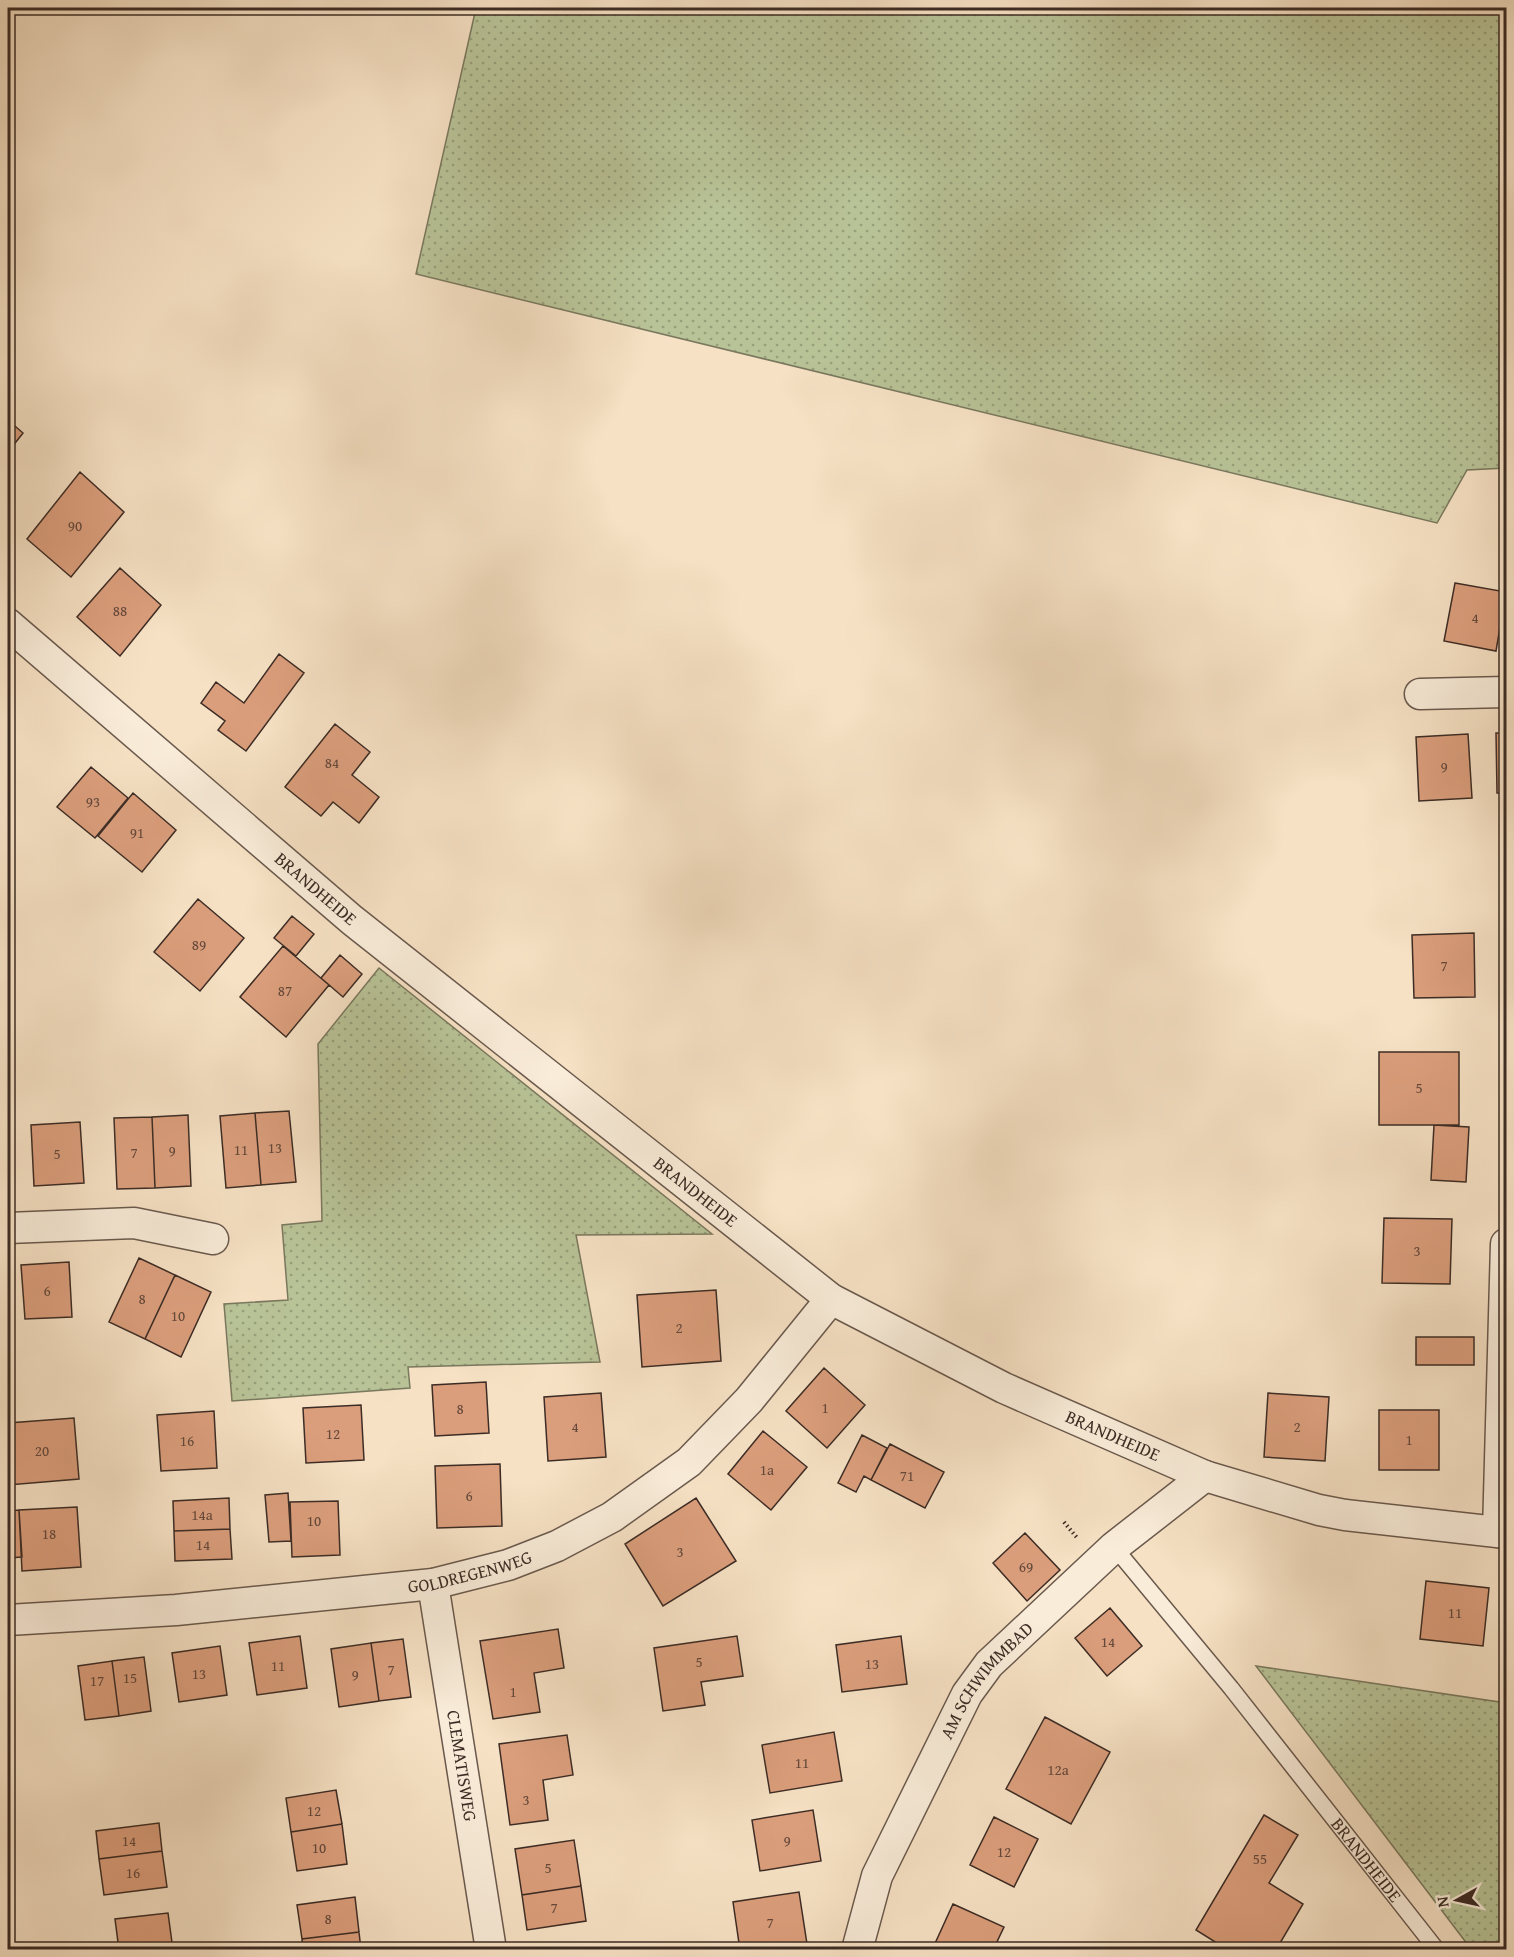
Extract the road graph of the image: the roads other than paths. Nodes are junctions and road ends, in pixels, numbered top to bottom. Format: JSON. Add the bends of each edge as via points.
{"nodes":[{"id":1,"x":8,"y":624,"type":"edge"},
{"id":2,"x":1506,"y":692,"type":"edge"},
{"id":3,"x":1420,"y":694,"type":"dead end"},
{"id":4,"x":8,"y":1228,"type":"edge"},
{"id":5,"x":213,"y":1239,"type":"dead end"},
{"id":6,"x":1506,"y":1244,"type":"edge"},
{"id":7,"x":831,"y":1299,"type":"junction"},
{"id":8,"x":1204,"y":1476,"type":"junction"},
{"id":9,"x":1502,"y":1532,"type":"edge"},
{"id":10,"x":1114,"y":1547,"type":"junction"},
{"id":11,"x":433,"y":1584,"type":"junction"},
{"id":12,"x":8,"y":1620,"type":"edge"},
{"id":13,"x":491,"y":1950,"type":"edge"},
{"id":14,"x":857,"y":1950,"type":"edge"},
{"id":15,"x":1437,"y":1950,"type":"edge"}],
"edges":[{"from":1,"to":7,"type":"street","name":"BRANDHEIDE","via":[[352,920]]},
{"from":2,"to":3,"type":"street"},
{"from":4,"to":5,"type":"street","via":[[134,1223]]},
{"from":6,"to":9,"type":"street"},
{"from":7,"to":8,"type":"street","name":"BRANDHEIDE","via":[[1004,1388]]},
{"from":7,"to":11,"type":"street","name":"GOLDREGENWEG","via":[[748,1400],[689,1462],[612,1517],[557,1546],[508,1565]]},
{"from":8,"to":9,"type":"street","name":"BRANDHEIDE","via":[[1345,1515]]},
{"from":8,"to":10,"type":"street","name":"AM SCHWIMMBAD"},
{"from":10,"to":14,"type":"street","name":"AM SCHWIMMBAD","via":[[989,1664],[967,1694],[877,1875]]},
{"from":10,"to":15,"type":"lane","name":"BRANDHEIDE","via":[[1231,1688]]},
{"from":11,"to":12,"type":"street","name":"GOLDREGENWEG","via":[[176,1610]]},
{"from":11,"to":13,"type":"street","name":"CLEMATISWEG"}]}
